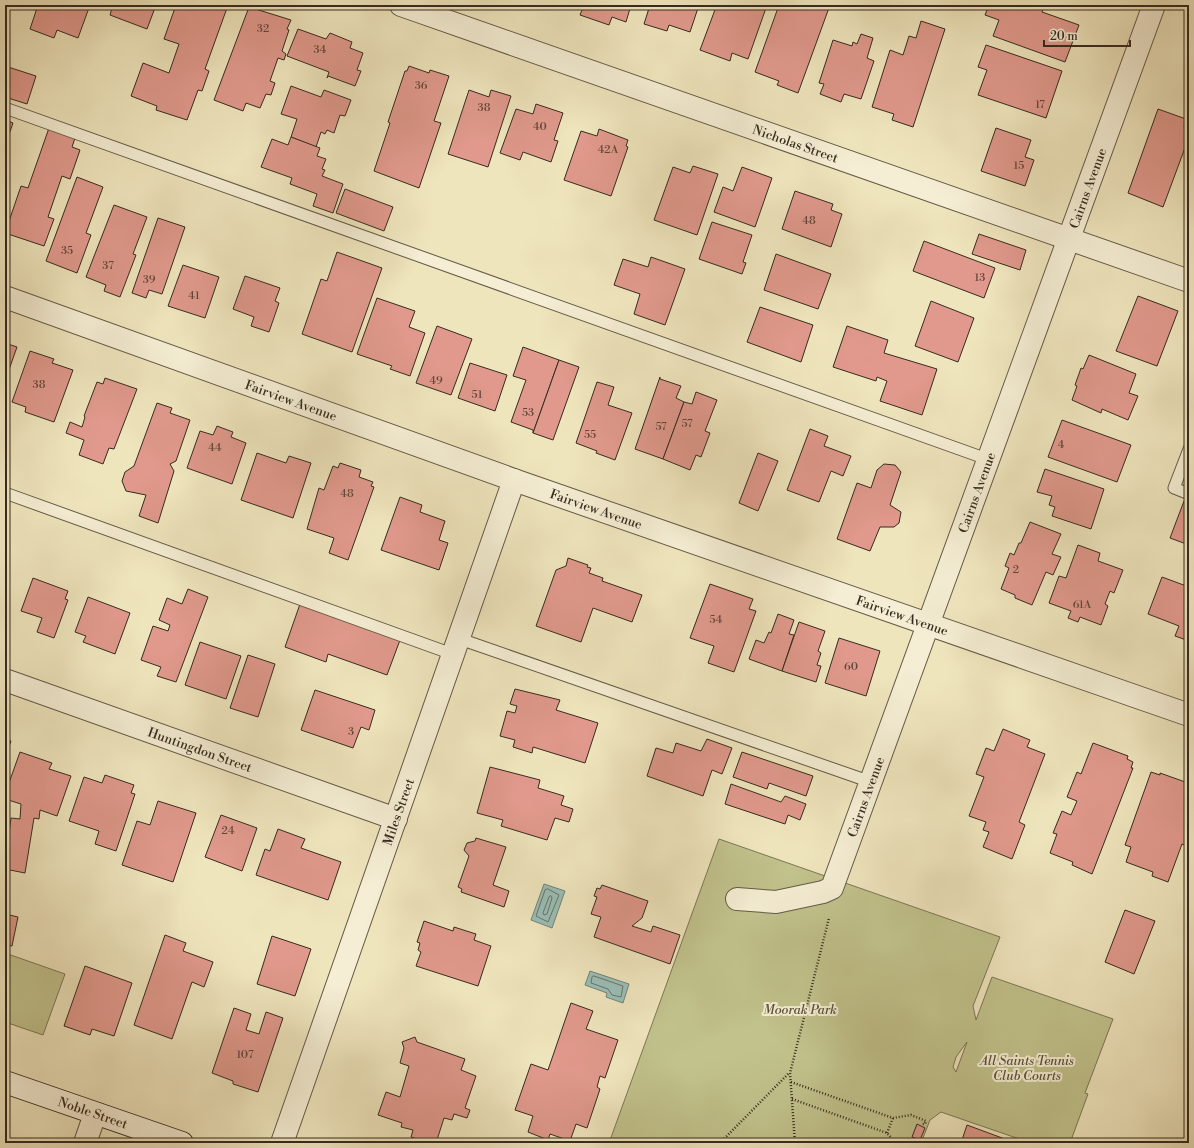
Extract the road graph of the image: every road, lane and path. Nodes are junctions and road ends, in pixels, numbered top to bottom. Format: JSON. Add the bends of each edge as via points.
{"nodes":[{"id":1,"x":401,"y":5,"type":"edge"},
{"id":2,"x":1154,"y":5,"type":"edge"},
{"id":3,"x":5,"y":108,"type":"edge"},
{"id":4,"x":1068,"y":239,"type":"junction"},
{"id":5,"x":1189,"y":281,"type":"edge"},
{"id":6,"x":5,"y":297,"type":"edge"},
{"id":7,"x":1189,"y":448,"type":"edge"},
{"id":8,"x":987,"y":459,"type":"junction"},
{"id":9,"x":514,"y":480,"type":"junction"},
{"id":10,"x":5,"y":493,"type":"edge"},
{"id":11,"x":1189,"y":494,"type":"edge"},
{"id":12,"x":928,"y":624,"type":"junction"},
{"id":13,"x":457,"y":647,"type":"junction"},
{"id":14,"x":5,"y":680,"type":"edge"},
{"id":15,"x":1189,"y":715,"type":"edge"},
{"id":16,"x":871,"y":782,"type":"junction"},
{"id":17,"x":396,"y":819,"type":"junction"},
{"id":18,"x":832,"y":888,"type":"junction"},
{"id":19,"x":737,"y":899,"type":"dead end"},
{"id":20,"x":790,"y":1073,"type":"junction"},
{"id":21,"x":5,"y":1082,"type":"edge"},
{"id":22,"x":791,"y":1082,"type":"junction"},
{"id":23,"x":792,"y":1099,"type":"junction"},
{"id":24,"x":95,"y":1114,"type":"junction"},
{"id":25,"x":893,"y":1118,"type":"junction"},
{"id":26,"x":921,"y":1124,"type":"dead end"},
{"id":27,"x":887,"y":1133,"type":"junction"},
{"id":28,"x":84,"y":1143,"type":"edge"},
{"id":29,"x":182,"y":1143,"type":"edge"},
{"id":30,"x":282,"y":1143,"type":"edge"},
{"id":31,"x":720,"y":1143,"type":"edge"},
{"id":32,"x":795,"y":1143,"type":"edge"},
{"id":33,"x":896,"y":1143,"type":"edge"}],
"edges":[{"from":1,"to":4,"type":"street","name":"Nicholas Street"},
{"from":2,"to":4,"type":"street","name":"Cairns Avenue"},
{"from":3,"to":8,"type":"lane"},
{"from":4,"to":5,"type":"street","name":"Nicholas Street"},
{"from":4,"to":8,"type":"street","name":"Cairns Avenue"},
{"from":6,"to":9,"type":"street","name":"Fairview Avenue"},
{"from":7,"to":11,"type":"lane","via":[[1174,488]]},
{"from":8,"to":12,"type":"street","name":"Cairns Avenue"},
{"from":9,"to":12,"type":"street","name":"Fairview Avenue"},
{"from":9,"to":13,"type":"street","name":"Miles Street"},
{"from":10,"to":13,"type":"lane"},
{"from":12,"to":15,"type":"street","name":"Fairview Avenue"},
{"from":12,"to":16,"type":"street","name":"Cairns Avenue"},
{"from":13,"to":16,"type":"lane"},
{"from":13,"to":17,"type":"street","name":"Miles Street"},
{"from":14,"to":17,"type":"street","name":"Huntingdon Street"},
{"from":16,"to":18,"type":"street","name":"Cairns Avenue"},
{"from":17,"to":30,"type":"street","name":"Miles Street"},
{"from":18,"to":19,"type":"street","via":[[776,902]]},
{"from":18,"to":20,"type":"path","via":[[828,924]]},
{"from":20,"to":22,"type":"path"},
{"from":20,"to":31,"type":"path"},
{"from":21,"to":24,"type":"street","name":"Noble Street"},
{"from":22,"to":23,"type":"path"},
{"from":22,"to":25,"type":"path"},
{"from":23,"to":27,"type":"path"},
{"from":23,"to":32,"type":"path"},
{"from":24,"to":28,"type":"street"},
{"from":24,"to":29,"type":"street","name":"Noble Street"},
{"from":25,"to":26,"type":"path","via":[[911,1115],[926,1121],[925,1124]]},
{"from":25,"to":27,"type":"path"},
{"from":27,"to":33,"type":"path"}]}
